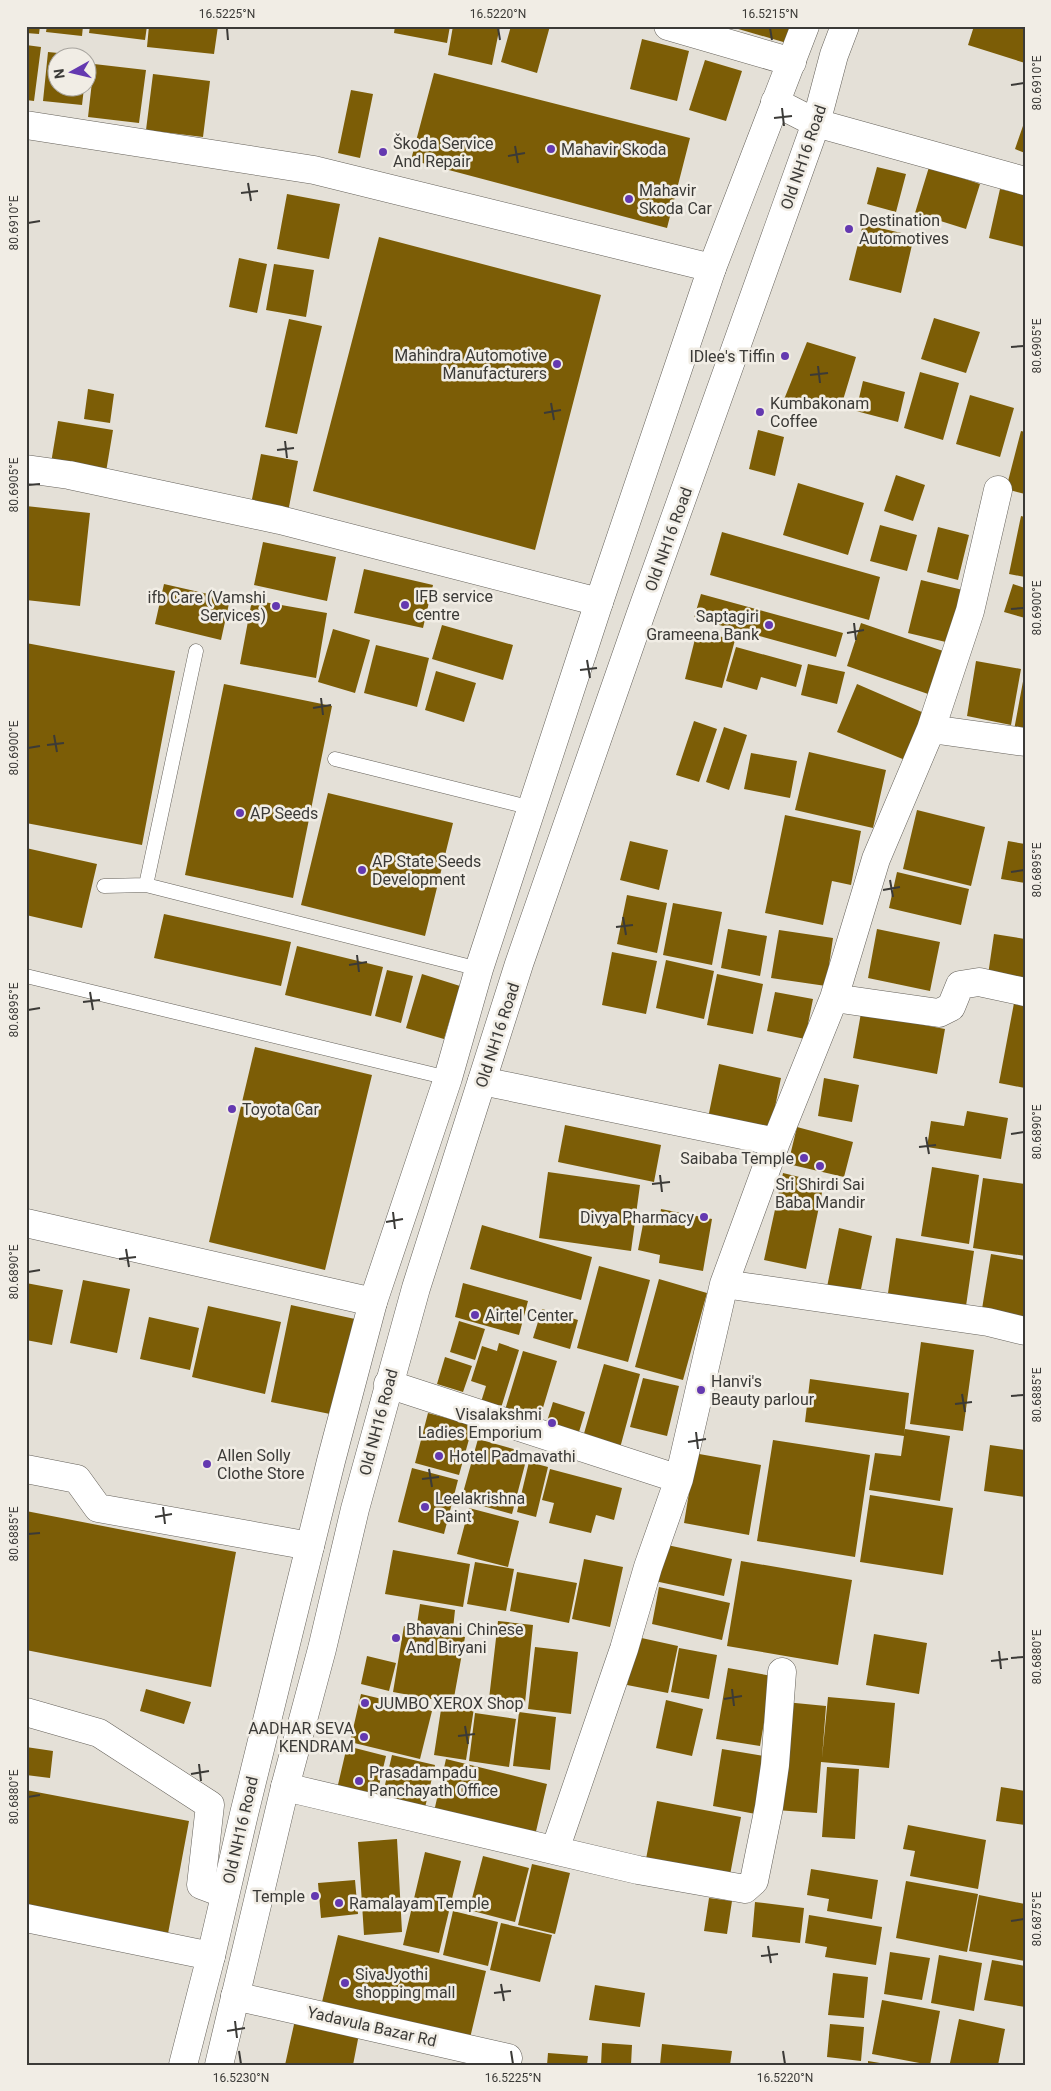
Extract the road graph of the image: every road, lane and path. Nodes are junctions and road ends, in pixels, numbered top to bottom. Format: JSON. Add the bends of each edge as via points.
{"nodes":[{"id":1,"x":668,"y":26,"type":"edge"},
{"id":2,"x":805,"y":26,"type":"edge"},
{"id":3,"x":845,"y":26,"type":"edge"},
{"id":4,"x":792,"y":62,"type":"junction"},
{"id":5,"x":775,"y":102,"type":"junction"},
{"id":6,"x":816,"y":123,"type":"junction"},
{"id":7,"x":26,"y":126,"type":"edge"},
{"id":8,"x":1025,"y":181,"type":"edge"},
{"id":9,"x":712,"y":268,"type":"junction"},
{"id":10,"x":26,"y":469,"type":"edge"},
{"id":11,"x":998,"y":490,"type":"dead end"},
{"id":12,"x":599,"y":602,"type":"junction"},
{"id":13,"x":196,"y":651,"type":"dead end"},
{"id":14,"x":932,"y":729,"type":"junction"},
{"id":15,"x":1025,"y":742,"type":"edge"},
{"id":16,"x":335,"y":759,"type":"dead end"},
{"id":17,"x":532,"y":808,"type":"junction"},
{"id":18,"x":146,"y":885,"type":"junction"},
{"id":19,"x":104,"y":886,"type":"dead end"},
{"id":20,"x":479,"y":969,"type":"junction"},
{"id":21,"x":26,"y":976,"type":"edge"},
{"id":22,"x":1025,"y":992,"type":"edge"},
{"id":23,"x":834,"y":998,"type":"junction"},
{"id":24,"x":448,"y":1078,"type":"junction"},
{"id":25,"x":482,"y":1082,"type":"junction"},
{"id":26,"x":776,"y":1142,"type":"junction"},
{"id":27,"x":26,"y":1223,"type":"edge"},
{"id":28,"x":724,"y":1284,"type":"junction"},
{"id":29,"x":373,"y":1302,"type":"junction"},
{"id":30,"x":1025,"y":1331,"type":"edge"},
{"id":31,"x":388,"y":1384,"type":"junction"},
{"id":32,"x":26,"y":1469,"type":"edge"},
{"id":33,"x":678,"y":1479,"type":"junction"},
{"id":34,"x":310,"y":1546,"type":"junction"},
{"id":35,"x":782,"y":1672,"type":"dead end"},
{"id":36,"x":26,"y":1712,"type":"edge"},
{"id":37,"x":285,"y":1787,"type":"junction"},
{"id":38,"x":555,"y":1850,"type":"junction"},
{"id":39,"x":225,"y":1894,"type":"junction"},
{"id":40,"x":26,"y":1918,"type":"edge"},
{"id":41,"x":211,"y":1956,"type":"junction"},
{"id":42,"x":235,"y":1996,"type":"junction"},
{"id":43,"x":508,"y":2058,"type":"dead end"},
{"id":44,"x":183,"y":2065,"type":"edge"},
{"id":45,"x":219,"y":2065,"type":"edge"}],
"edges":[{"from":1,"to":4,"type":"street"},
{"from":2,"to":4,"type":"street","name":"Old NH16 Road"},
{"from":3,"to":6,"type":"street","name":"Old NH16 Road"},
{"from":4,"to":5,"type":"street","name":"Old NH16 Road"},
{"from":5,"to":6,"type":"street"},
{"from":5,"to":9,"type":"street","name":"Old NH16 Road"},
{"from":6,"to":8,"type":"street"},
{"from":6,"to":25,"type":"street","name":"Old NH16 Road","via":[[519,964]]},
{"from":7,"to":9,"type":"street","via":[[314,170]]},
{"from":9,"to":12,"type":"street","name":"Old NH16 Road"},
{"from":10,"to":12,"type":"street","via":[[69,475],[280,520]]},
{"from":11,"to":14,"type":"street","via":[[970,611]]},
{"from":12,"to":17,"type":"street","name":"Old NH16 Road"},
{"from":13,"to":18,"type":"lane"},
{"from":14,"to":15,"type":"street"},
{"from":14,"to":23,"type":"street","via":[[876,859]]},
{"from":16,"to":17,"type":"lane"},
{"from":17,"to":20,"type":"street","name":"Old NH16 Road"},
{"from":18,"to":19,"type":"lane"},
{"from":18,"to":20,"type":"lane"},
{"from":20,"to":24,"type":"street","name":"Old NH16 Road"},
{"from":21,"to":24,"type":"lane"},
{"from":22,"to":23,"type":"street","via":[[979,982],[960,985],[951,1006],[939,1013]]},
{"from":23,"to":26,"type":"street"},
{"from":24,"to":29,"type":"street","name":"Old NH16 Road"},
{"from":25,"to":26,"type":"street"},
{"from":25,"to":31,"type":"street","name":"Old NH16 Road"},
{"from":26,"to":28,"type":"street"},
{"from":27,"to":29,"type":"street"},
{"from":28,"to":30,"type":"street","via":[[978,1321]]},
{"from":28,"to":33,"type":"street"},
{"from":29,"to":34,"type":"street","name":"Old NH16 Road"},
{"from":31,"to":33,"type":"street"},
{"from":31,"to":37,"type":"street","name":"Old NH16 Road"},
{"from":32,"to":34,"type":"street","via":[[77,1479],[98,1508]]},
{"from":33,"to":38,"type":"street"},
{"from":34,"to":39,"type":"street","name":"Old NH16 Road"},
{"from":35,"to":38,"type":"street","via":[[769,1807],[754,1881],[745,1890],[664,1876]]},
{"from":36,"to":39,"type":"street","via":[[99,1733],[210,1805],[201,1885]]},
{"from":37,"to":38,"type":"street"},
{"from":37,"to":42,"type":"street","name":"Old NH16 Road"},
{"from":39,"to":41,"type":"street","name":"Old NH16 Road"},
{"from":40,"to":41,"type":"street"},
{"from":41,"to":44,"type":"street","name":"Old NH16 Road"},
{"from":42,"to":43,"type":"street","name":"Yadavula Bazar Rd"},
{"from":42,"to":45,"type":"street","name":"Old NH16 Road"}]}
